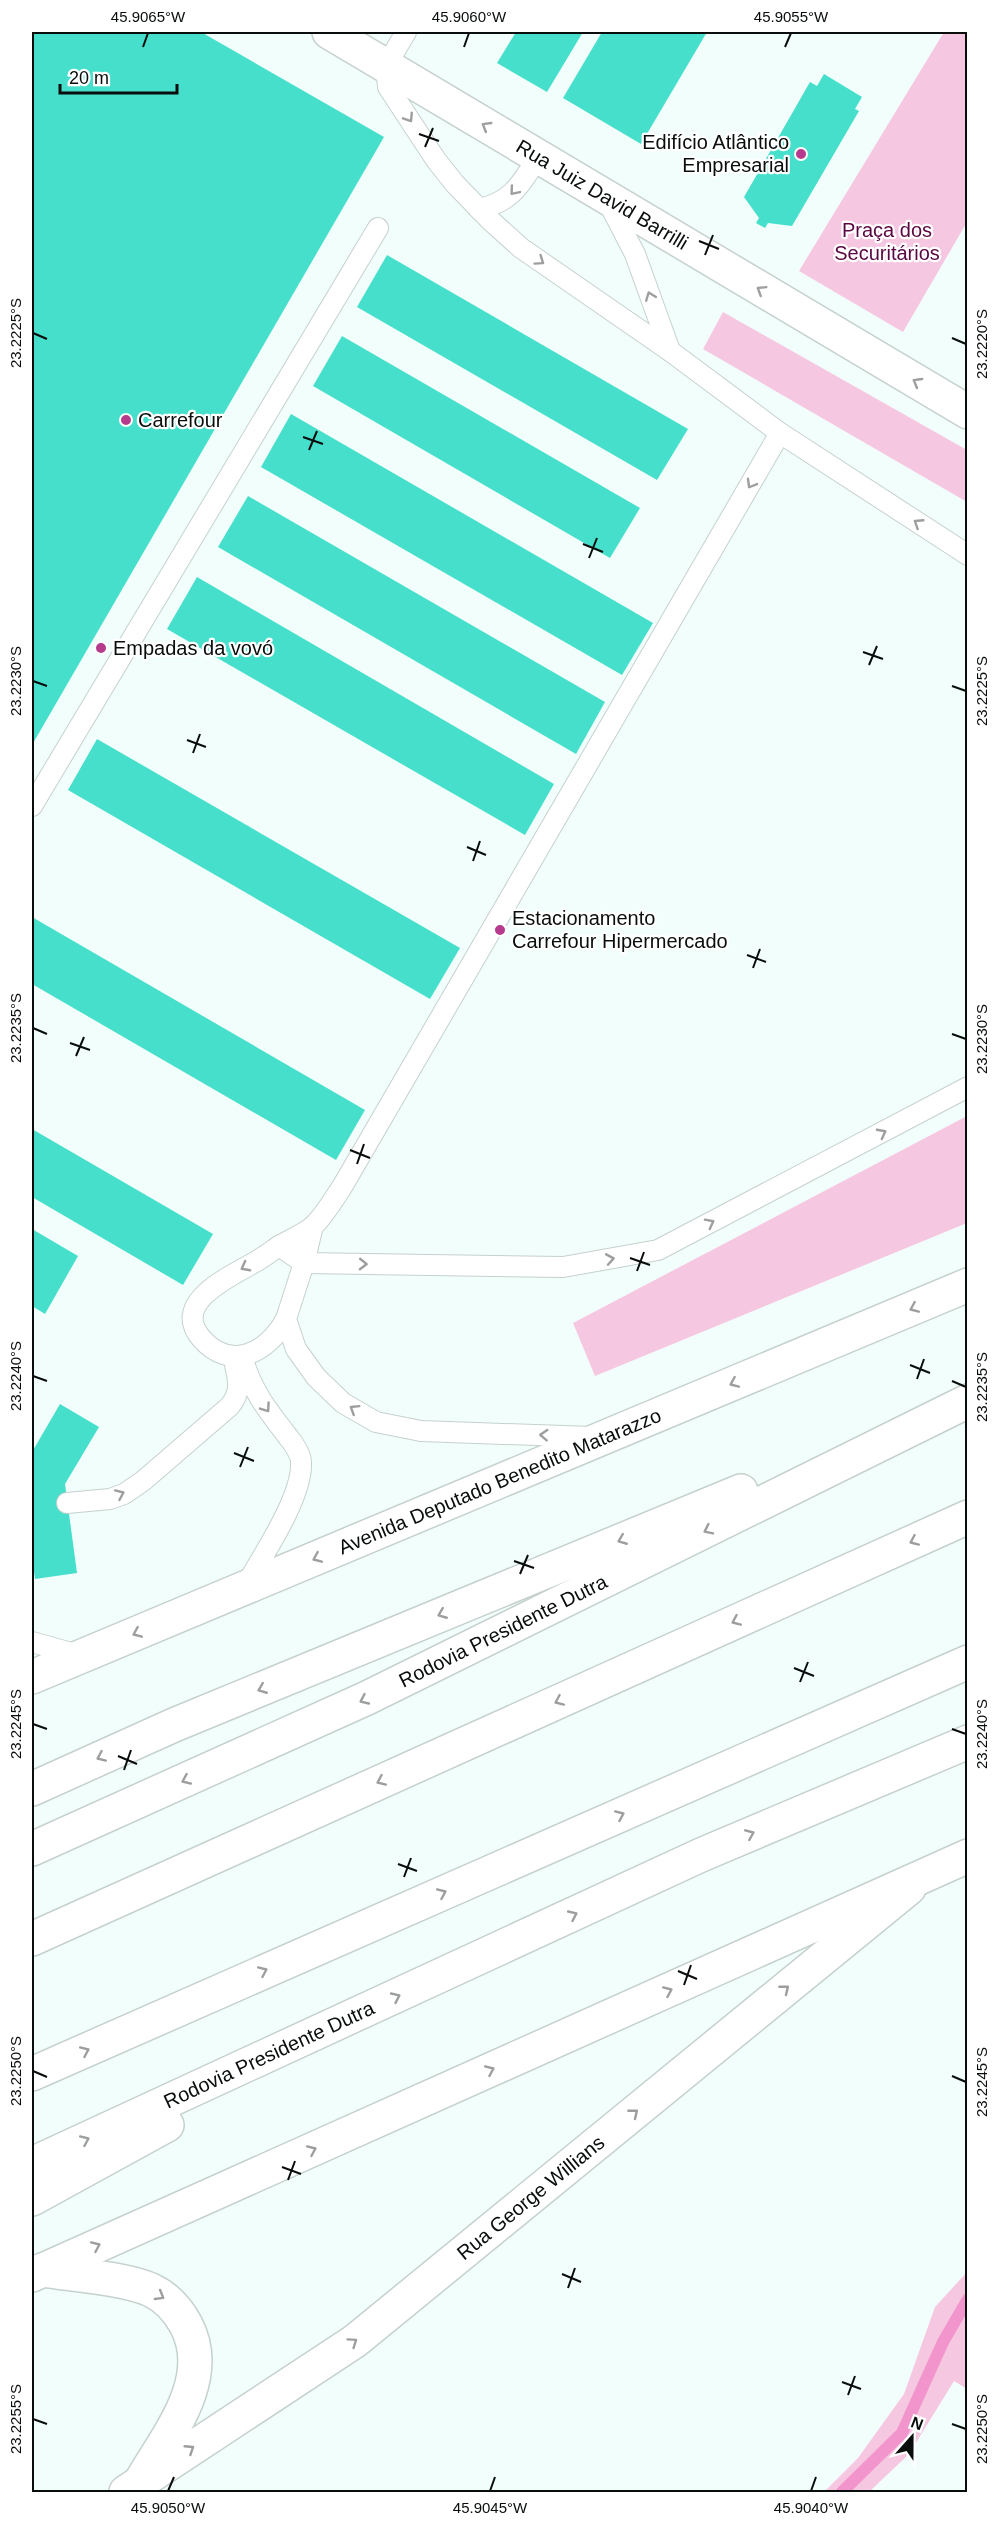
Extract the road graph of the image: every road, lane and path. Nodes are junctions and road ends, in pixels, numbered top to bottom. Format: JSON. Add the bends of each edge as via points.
{"nodes":[{"id":1,"x":329,"y":32,"type":"edge"},
{"id":2,"x":406,"y":32,"type":"edge"},
{"id":3,"x":386,"y":66,"type":"junction"},
{"id":4,"x":538,"y":157,"type":"junction"},
{"id":5,"x":605,"y":196,"type":"junction"},
{"id":6,"x":479,"y":209,"type":"junction"},
{"id":7,"x":378,"y":228,"type":"dead end"},
{"id":8,"x":670,"y":351,"type":"junction"},
{"id":9,"x":968,"y":412,"type":"edge"},
{"id":10,"x":780,"y":433,"type":"junction"},
{"id":11,"x":968,"y":555,"type":"edge"},
{"id":12,"x":32,"y":806,"type":"edge"},
{"id":13,"x":968,"y":1087,"type":"edge"},
{"id":14,"x":313,"y":1226,"type":"junction"},
{"id":15,"x":279,"y":1246,"type":"junction"},
{"id":16,"x":304,"y":1263,"type":"junction"},
{"id":17,"x":968,"y":1285,"type":"edge"},
{"id":18,"x":285,"y":1319,"type":"junction"},
{"id":19,"x":238,"y":1357,"type":"junction"},
{"id":20,"x":968,"y":1400,"type":"edge"},
{"id":21,"x":603,"y":1438,"type":"junction"},
{"id":22,"x":68,"y":1503,"type":"dead end"},
{"id":23,"x":968,"y":1517,"type":"edge"},
{"id":24,"x":244,"y":1588,"type":"junction"},
{"id":25,"x":32,"y":1642,"type":"edge"},
{"id":26,"x":82,"y":1656,"type":"junction"},
{"id":27,"x":968,"y":1662,"type":"edge"},
{"id":28,"x":32,"y":1677,"type":"edge"},
{"id":29,"x":968,"y":1742,"type":"edge"},
{"id":30,"x":32,"y":1789,"type":"edge"},
{"id":31,"x":32,"y":1849,"type":"edge"},
{"id":32,"x":968,"y":1856,"type":"edge"},
{"id":33,"x":920,"y":1879,"type":"junction"},
{"id":34,"x":32,"y":1939,"type":"edge"},
{"id":35,"x":303,"y":2040,"type":"junction"},
{"id":36,"x":32,"y":2074,"type":"edge"},
{"id":37,"x":32,"y":2164,"type":"edge"},
{"id":38,"x":32,"y":2199,"type":"edge"},
{"id":39,"x":37,"y":2273,"type":"edge"},
{"id":40,"x":133,"y":2487,"type":"edge"}],
"edges":[{"from":1,"to":3,"type":"main road","name":"Rua Juiz David Barrilli"},
{"from":2,"to":3,"type":"lane"},
{"from":4,"to":3,"type":"main road","name":"Rua Juiz David Barrilli","one_way":true},
{"from":3,"to":6,"type":"lane","one_way":true,"via":[[388,87],[430,151]]},
{"from":4,"to":5,"type":"main road","name":"Rua Juiz David Barrilli"},
{"from":4,"to":6,"type":"lane","one_way":true,"via":[[511,196]]},
{"from":8,"to":5,"type":"lane","one_way":true,"via":[[635,254]]},
{"from":9,"to":5,"type":"main road","name":"Rua Juiz David Barrilli","one_way":true},
{"from":6,"to":8,"type":"lane","one_way":true,"via":[[520,248]]},
{"from":7,"to":12,"type":"lane"},
{"from":8,"to":10,"type":"lane"},
{"from":11,"to":10,"type":"lane","one_way":true},
{"from":10,"to":14,"type":"lane","one_way":true,"via":[[342,1187]]},
{"from":16,"to":13,"type":"lane","one_way":true,"via":[[563,1267],[657,1250]]},
{"from":14,"to":15,"type":"lane"},
{"from":14,"to":16,"type":"lane"},
{"from":15,"to":16,"type":"lane"},
{"from":15,"to":19,"type":"lane","one_way":true,"via":[[222,1280],[199,1300],[194,1311],[195,1329],[205,1342],[221,1353]]},
{"from":16,"to":18,"type":"lane"},
{"from":17,"to":21,"type":"main road","name":"Avenida Deputado Benedito Matarazzo","one_way":true},
{"from":18,"to":19,"type":"lane","via":[[266,1344]]},
{"from":21,"to":18,"type":"lane","one_way":true,"via":[[421,1431],[376,1422],[343,1403],[316,1377],[296,1349]]},
{"from":22,"to":19,"type":"lane","one_way":true,"via":[[124,1494],[218,1417],[238,1396]]},
{"from":19,"to":24,"type":"lane","one_way":true,"via":[[252,1389],[302,1460],[289,1507]]},
{"from":20,"to":30,"type":"main road","one_way":true,"via":[[174,1725]]},
{"from":20,"to":31,"type":"main road","name":"Rodovia Presidente Dutra","one_way":true,"via":[[367,1698]]},
{"from":21,"to":24,"type":"main road","name":"Avenida Deputado Benedito Matarazzo","one_way":true},
{"from":23,"to":34,"type":"main road","one_way":true},
{"from":24,"to":26,"type":"main road","name":"Avenida Deputado Benedito Matarazzo","one_way":true},
{"from":25,"to":26,"type":"lane"},
{"from":26,"to":28,"type":"main road","name":"Avenida Deputado Benedito Matarazzo"},
{"from":36,"to":27,"type":"main road","one_way":true},
{"from":35,"to":29,"type":"main road","name":"Rodovia Presidente Dutra","one_way":true,"via":[[701,1856]]},
{"from":32,"to":33,"type":"main road"},
{"from":39,"to":33,"type":"main road","one_way":true},
{"from":40,"to":33,"type":"main road","name":"Rua George Willians","one_way":true,"via":[[355,2341]]},
{"from":37,"to":35,"type":"main road","name":"Rodovia Presidente Dutra","one_way":true},
{"from":35,"to":38,"type":"main road","via":[[187,2113]]},
{"from":39,"to":40,"type":"main road","one_way":true,"via":[[150,2290],[179,2312],[192,2337],[194,2358],[185,2406]]}]}
